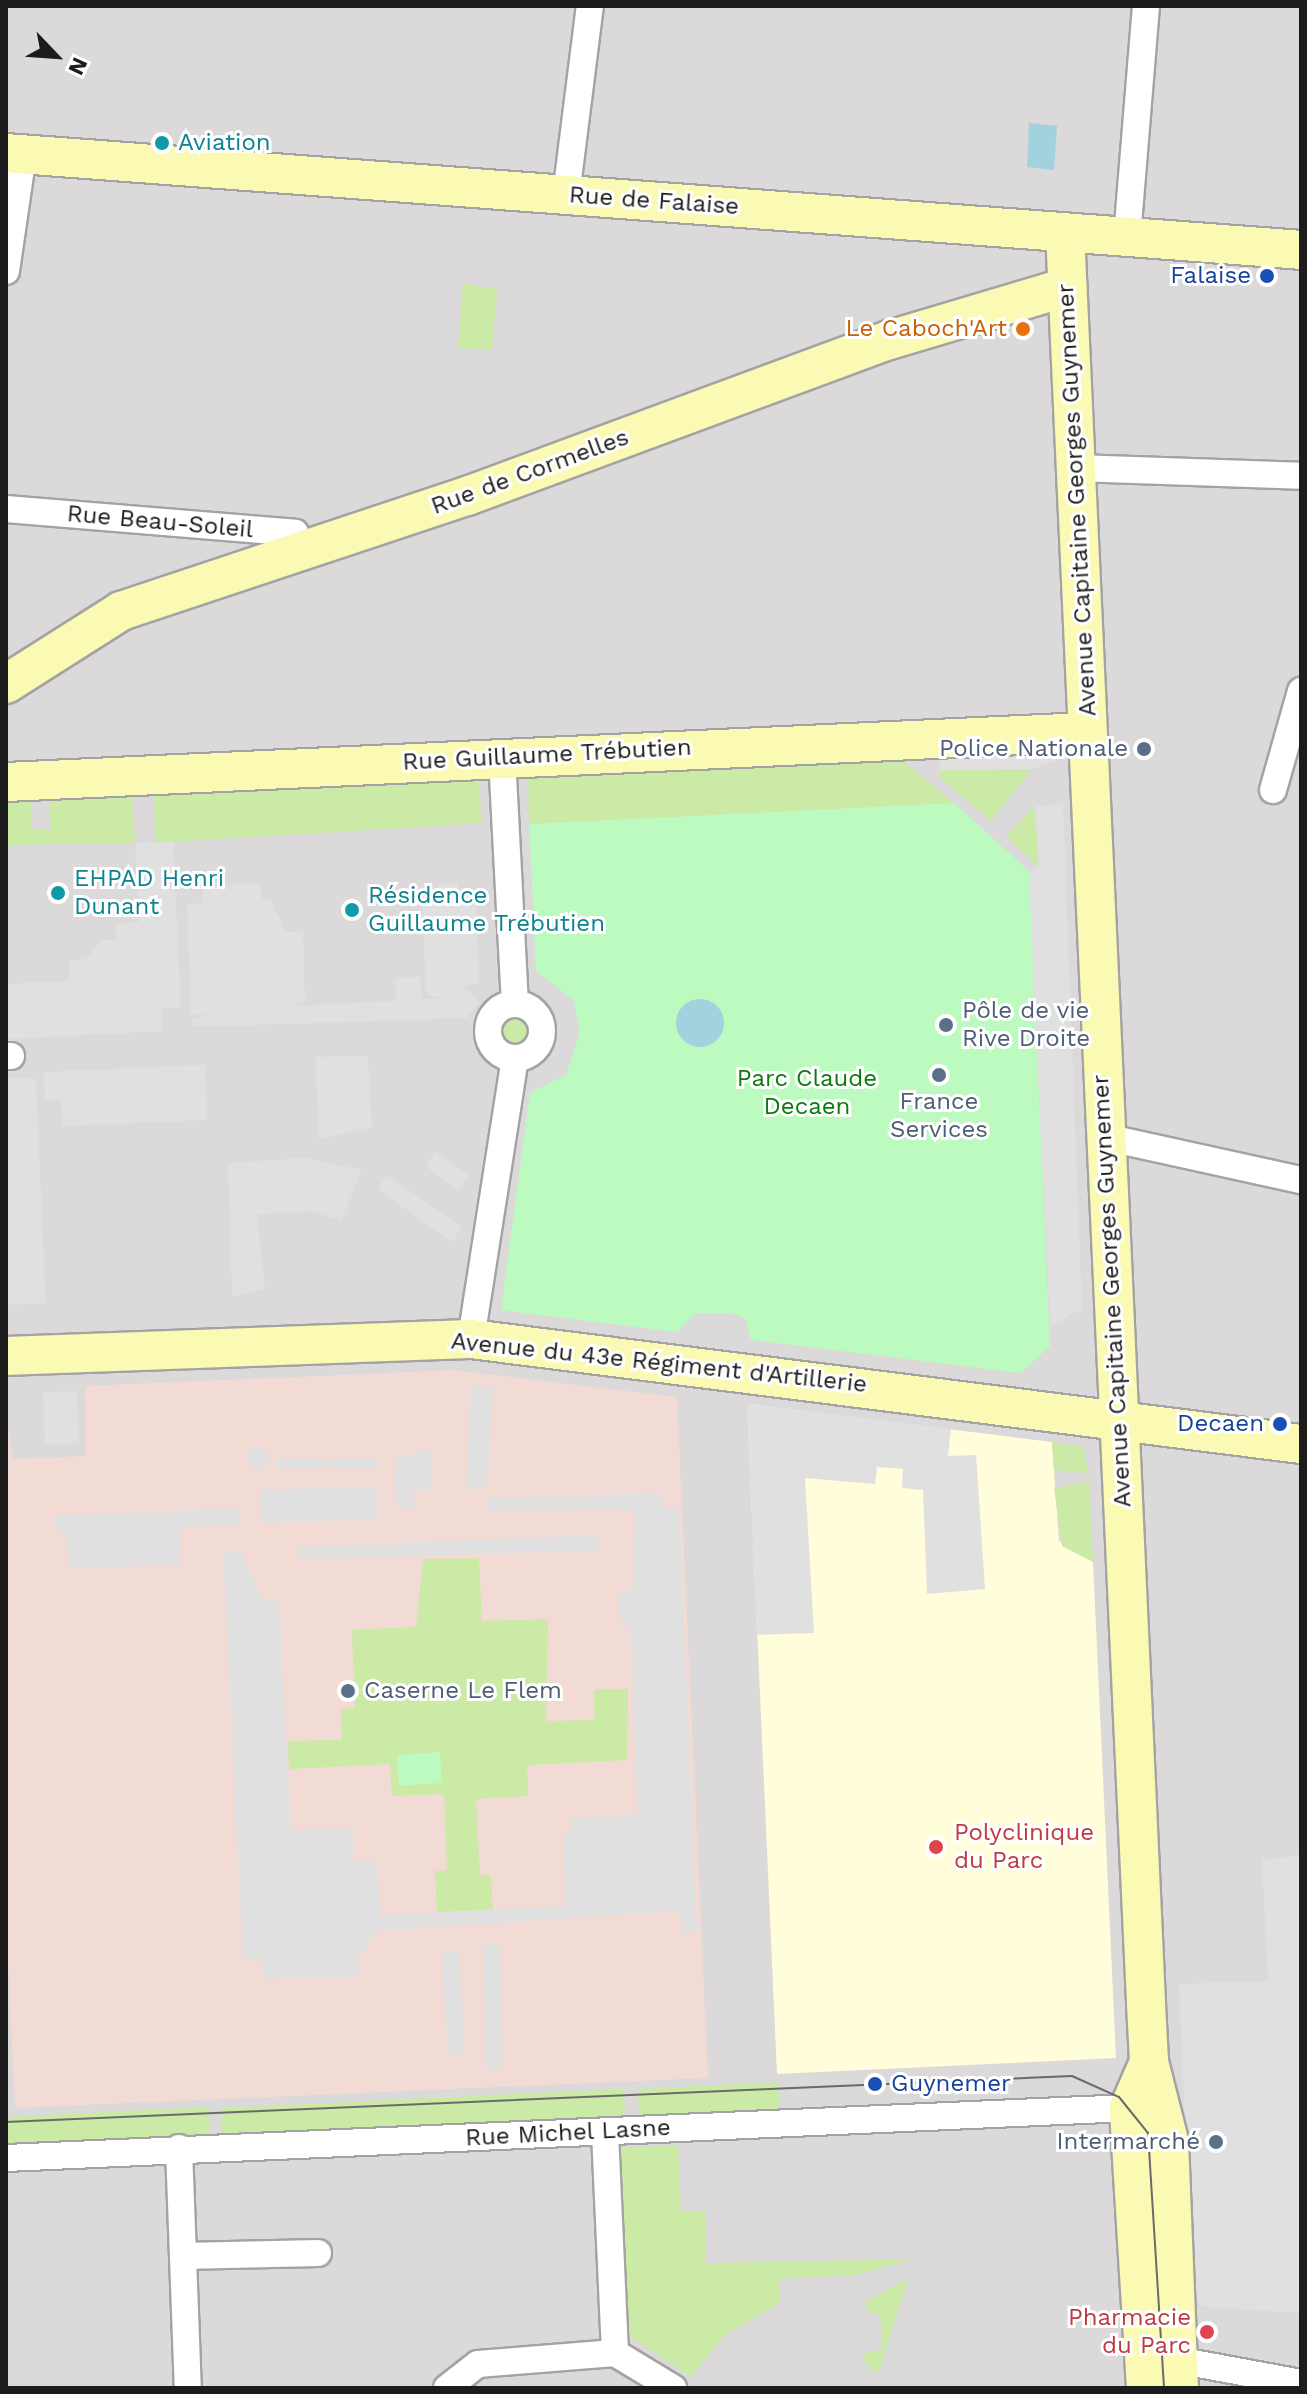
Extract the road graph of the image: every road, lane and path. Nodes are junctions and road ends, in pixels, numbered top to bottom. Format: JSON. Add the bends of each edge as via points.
{"nodes":[{"id":1,"x":590,"y":6,"type":"edge"},
{"id":2,"x":1146,"y":6,"type":"edge"},
{"id":3,"x":15,"y":154,"type":"edge"},
{"id":4,"x":566,"y":195,"type":"junction"},
{"id":5,"x":1065,"y":232,"type":"junction"},
{"id":6,"x":1127,"y":237,"type":"junction"},
{"id":7,"x":1301,"y":250,"type":"edge"},
{"id":8,"x":6,"y":271,"type":"edge"},
{"id":9,"x":1067,"y":287,"type":"junction"},
{"id":10,"x":1075,"y":468,"type":"junction"},
{"id":11,"x":1301,"y":476,"type":"edge"},
{"id":12,"x":6,"y":509,"type":"edge"},
{"id":13,"x":304,"y":550,"type":"junction"},
{"id":14,"x":6,"y":684,"type":"edge"},
{"id":15,"x":1301,"y":691,"type":"edge"},
{"id":16,"x":1087,"y":732,"type":"junction"},
{"id":17,"x":502,"y":757,"type":"junction"},
{"id":18,"x":6,"y":782,"type":"edge"},
{"id":19,"x":1273,"y":790,"type":"dead end"},
{"id":20,"x":515,"y":1004,"type":"junction"},
{"id":21,"x":515,"y":1059,"type":"junction"},
{"id":22,"x":1105,"y":1137,"type":"junction"},
{"id":23,"x":1301,"y":1180,"type":"edge"},
{"id":24,"x":471,"y":1339,"type":"junction"},
{"id":25,"x":6,"y":1356,"type":"edge"},
{"id":26,"x":1118,"y":1420,"type":"junction"},
{"id":27,"x":1301,"y":1444,"type":"edge"},
{"id":28,"x":1149,"y":2062,"type":"junction"},
{"id":29,"x":1129,"y":2108,"type":"junction"},
{"id":30,"x":605,"y":2133,"type":"junction"},
{"id":31,"x":179,"y":2148,"type":"junction"},
{"id":32,"x":6,"y":2158,"type":"edge"},
{"id":33,"x":318,"y":2253,"type":"dead end"},
{"id":34,"x":183,"y":2256,"type":"junction"},
{"id":35,"x":615,"y":2353,"type":"junction"},
{"id":36,"x":1178,"y":2374,"type":"edge"},
{"id":37,"x":1301,"y":2383,"type":"edge"},
{"id":38,"x":188,"y":2388,"type":"edge"},
{"id":39,"x":447,"y":2388,"type":"edge"},
{"id":40,"x":673,"y":2388,"type":"edge"},
{"id":41,"x":1146,"y":2388,"type":"edge"}],
"edges":[{"from":1,"to":4,"type":"street"},
{"from":2,"to":6,"type":"street"},
{"from":3,"to":4,"type":"street","name":"Rue de Falaise"},
{"from":3,"to":8,"type":"street"},
{"from":4,"to":5,"type":"street","name":"Rue de Falaise"},
{"from":5,"to":6,"type":"street","name":"Rue de Falaise"},
{"from":5,"to":9,"type":"street","name":"Avenue Capitaine Georges Guynemer"},
{"from":6,"to":7,"type":"street","name":"Rue de Falaise"},
{"from":9,"to":10,"type":"street","name":"Avenue Capitaine Georges Guynemer"},
{"from":9,"to":13,"type":"street","name":"Rue de Cormelles","via":[[889,340]]},
{"from":10,"to":11,"type":"street"},
{"from":10,"to":16,"type":"street","name":"Avenue Capitaine Georges Guynemer"},
{"from":12,"to":13,"type":"street","name":"Rue Beau-Soleil","via":[[295,533]]},
{"from":13,"to":14,"type":"street","name":"Rue de Cormelles","via":[[121,611]]},
{"from":15,"to":19,"type":"street"},
{"from":16,"to":17,"type":"street","name":"Rue Guillaume Trébutien"},
{"from":16,"to":22,"type":"street","name":"Avenue Capitaine Georges Guynemer"},
{"from":17,"to":18,"type":"street","name":"Rue Guillaume Trébutien"},
{"from":17,"to":20,"type":"street"},
{"from":20,"to":21,"type":"street","via":[[493,1015],[488,1031],[493,1047]]},
{"from":20,"to":21,"type":"street","via":[[538,1015],[543,1031],[532,1054]]},
{"from":21,"to":24,"type":"street"},
{"from":22,"to":23,"type":"street"},
{"from":22,"to":26,"type":"street","name":"Avenue Capitaine Georges Guynemer"},
{"from":24,"to":25,"type":"street","name":"Avenue du 43e Régiment d'Artillerie"},
{"from":24,"to":26,"type":"street","name":"Avenue du 43e Régiment d'Artillerie"},
{"from":26,"to":27,"type":"street","name":"Avenue du 43e Régiment d'Artillerie"},
{"from":26,"to":28,"type":"street","name":"Avenue Capitaine Georges Guynemer"},
{"from":28,"to":29,"type":"street","name":"Avenue Capitaine Georges Guynemer"},
{"from":28,"to":36,"type":"street","name":"Avenue Capitaine Georges Guynemer","via":[[1169,2141]]},
{"from":29,"to":30,"type":"street","name":"Rue Michel Lasne"},
{"from":29,"to":41,"type":"street","name":"Avenue Capitaine Georges Guynemer"},
{"from":30,"to":31,"type":"street","name":"Rue Michel Lasne"},
{"from":30,"to":35,"type":"street"},
{"from":31,"to":32,"type":"street","name":"Rue Michel Lasne"},
{"from":31,"to":34,"type":"street"},
{"from":33,"to":34,"type":"street"},
{"from":34,"to":38,"type":"street"},
{"from":35,"to":39,"type":"street","via":[[478,2364]]},
{"from":35,"to":40,"type":"street"},
{"from":36,"to":37,"type":"street"}]}
